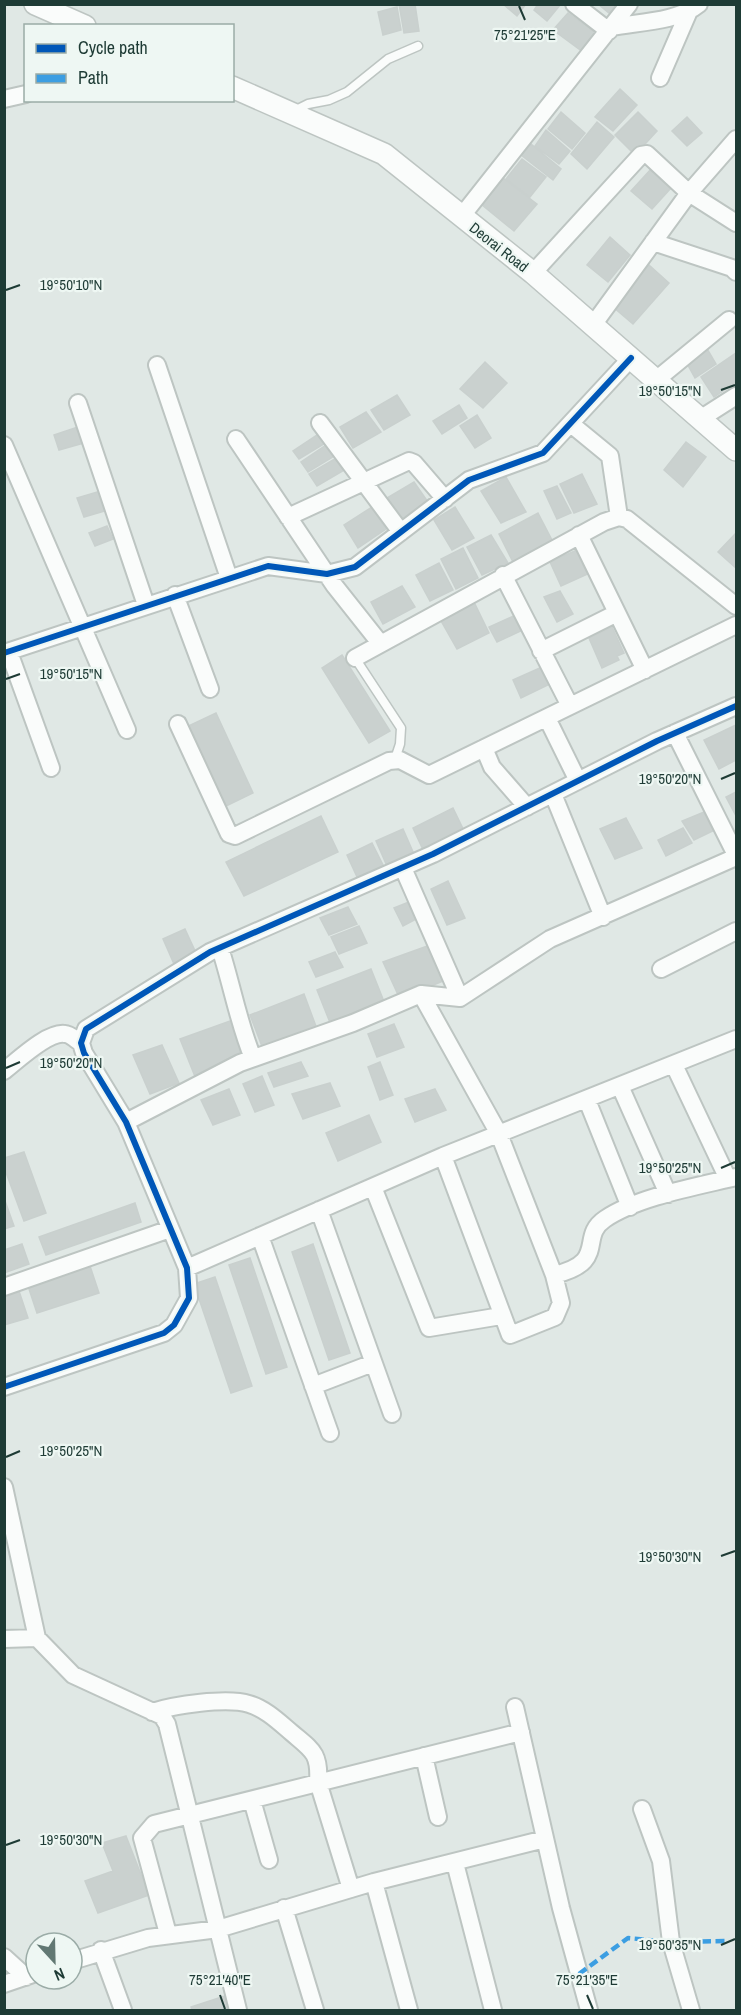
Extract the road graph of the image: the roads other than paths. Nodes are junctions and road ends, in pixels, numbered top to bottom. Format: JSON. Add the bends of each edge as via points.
{"nodes":[{"id":1,"x":574,"y":4,"type":"edge"},
{"id":2,"x":629,"y":4,"type":"edge"},
{"id":3,"x":41,"y":6,"type":"edge"},
{"id":4,"x":694,"y":8,"type":"edge"},
{"id":5,"x":81,"y":24,"type":"edge"},
{"id":6,"x":610,"y":29,"type":"junction"},
{"id":7,"x":418,"y":46,"type":"dead end"},
{"id":8,"x":660,"y":78,"type":"dead end"},
{"id":9,"x":234,"y":88,"type":"edge"},
{"id":10,"x":24,"y":94,"type":"edge"},
{"id":11,"x":4,"y":99,"type":"edge"},
{"id":12,"x":292,"y":112,"type":"junction"},
{"id":13,"x":736,"y":137,"type":"edge"},
{"id":14,"x":729,"y":157,"type":"edge"},
{"id":15,"x":688,"y":193,"type":"junction"},
{"id":16,"x":461,"y":217,"type":"junction"},
{"id":17,"x":736,"y":224,"type":"edge"},
{"id":18,"x":653,"y":242,"type":"junction"},
{"id":19,"x":736,"y":272,"type":"edge"},
{"id":20,"x":533,"y":273,"type":"junction"},
{"id":21,"x":729,"y":320,"type":"dead end"},
{"id":22,"x":592,"y":325,"type":"junction"},
{"id":23,"x":631,"y":358,"type":"junction"},
{"id":24,"x":157,"y":365,"type":"dead end"},
{"id":25,"x":656,"y":380,"type":"junction"},
{"id":26,"x":736,"y":396,"type":"edge"},
{"id":27,"x":78,"y":403,"type":"dead end"},
{"id":28,"x":700,"y":419,"type":"junction"},
{"id":29,"x":320,"y":423,"type":"dead end"},
{"id":30,"x":571,"y":424,"type":"junction"},
{"id":31,"x":236,"y":439,"type":"dead end"},
{"id":32,"x":4,"y":444,"type":"edge"},
{"id":33,"x":736,"y":450,"type":"edge"},
{"id":34,"x":362,"y":482,"type":"junction"},
{"id":35,"x":445,"y":499,"type":"junction"},
{"id":36,"x":288,"y":517,"type":"junction"},
{"id":37,"x":619,"y":517,"type":"junction"},
{"id":38,"x":401,"y":532,"type":"junction"},
{"id":39,"x":579,"y":536,"type":"junction"},
{"id":40,"x":327,"y":574,"type":"junction"},
{"id":41,"x":503,"y":575,"type":"junction"},
{"id":42,"x":229,"y":578,"type":"junction"},
{"id":43,"x":175,"y":595,"type":"junction"},
{"id":44,"x":146,"y":605,"type":"junction"},
{"id":45,"x":736,"y":606,"type":"edge"},
{"id":46,"x":617,"y":613,"type":"junction"},
{"id":47,"x":736,"y":625,"type":"edge"},
{"id":48,"x":83,"y":626,"type":"junction"},
{"id":49,"x":380,"y":643,"type":"junction"},
{"id":50,"x":542,"y":651,"type":"junction"},
{"id":51,"x":7,"y":653,"type":"edge"},
{"id":52,"x":355,"y":658,"type":"joint"},
{"id":53,"x":645,"y":670,"type":"junction"},
{"id":54,"x":210,"y":689,"type":"dead end"},
{"id":55,"x":570,"y":706,"type":"junction"},
{"id":56,"x":736,"y":706,"type":"edge"},
{"id":57,"x":547,"y":718,"type":"junction"},
{"id":58,"x":178,"y":724,"type":"dead end"},
{"id":59,"x":127,"y":730,"type":"dead end"},
{"id":60,"x":675,"y":733,"type":"junction"},
{"id":61,"x":484,"y":748,"type":"junction"},
{"id":62,"x":395,"y":759,"type":"junction"},
{"id":63,"x":51,"y":768,"type":"dead end"},
{"id":64,"x":578,"y":782,"type":"junction"},
{"id":65,"x":552,"y":794,"type":"junction"},
{"id":66,"x":527,"y":807,"type":"junction"},
{"id":67,"x":736,"y":856,"type":"edge"},
{"id":68,"x":403,"y":868,"type":"junction"},
{"id":69,"x":603,"y":916,"type":"junction"},
{"id":70,"x":736,"y":931,"type":"edge"},
{"id":71,"x":220,"y":948,"type":"junction"},
{"id":72,"x":661,"y":969,"type":"dead end"},
{"id":73,"x":421,"y":994,"type":"junction"},
{"id":74,"x":460,"y":998,"type":"junction"},
{"id":75,"x":736,"y":1040,"type":"edge"},
{"id":76,"x":81,"y":1042,"type":"junction"},
{"id":77,"x":253,"y":1058,"type":"junction"},
{"id":78,"x":674,"y":1065,"type":"junction"},
{"id":79,"x":4,"y":1071,"type":"edge"},
{"id":80,"x":620,"y":1086,"type":"junction"},
{"id":81,"x":586,"y":1100,"type":"junction"},
{"id":82,"x":126,"y":1122,"type":"junction"},
{"id":83,"x":499,"y":1134,"type":"junction"},
{"id":84,"x":443,"y":1156,"type":"junction"},
{"id":85,"x":732,"y":1178,"type":"edge"},
{"id":86,"x":373,"y":1186,"type":"junction"},
{"id":87,"x":668,"y":1194,"type":"junction"},
{"id":88,"x":630,"y":1207,"type":"junction"},
{"id":89,"x":319,"y":1210,"type":"junction"},
{"id":90,"x":170,"y":1228,"type":"junction"},
{"id":91,"x":260,"y":1236,"type":"junction"},
{"id":92,"x":187,"y":1268,"type":"junction"},
{"id":93,"x":554,"y":1275,"type":"junction"},
{"id":94,"x":4,"y":1287,"type":"edge"},
{"id":95,"x":501,"y":1316,"type":"junction"},
{"id":96,"x":373,"y":1362,"type":"junction"},
{"id":97,"x":314,"y":1386,"type":"junction"},
{"id":98,"x":4,"y":1387,"type":"edge"},
{"id":99,"x":392,"y":1414,"type":"dead end"},
{"id":100,"x":330,"y":1433,"type":"dead end"},
{"id":101,"x":4,"y":1487,"type":"edge"},
{"id":102,"x":4,"y":1571,"type":"edge"},
{"id":103,"x":22,"y":1577,"type":"junction"},
{"id":104,"x":37,"y":1638,"type":"junction"},
{"id":105,"x":4,"y":1639,"type":"edge"},
{"id":106,"x":515,"y":1707,"type":"dead end"},
{"id":107,"x":152,"y":1712,"type":"junction"},
{"id":108,"x":521,"y":1732,"type":"junction"},
{"id":109,"x":424,"y":1756,"type":"junction"},
{"id":110,"x":318,"y":1782,"type":"junction"},
{"id":111,"x":252,"y":1800,"type":"junction"},
{"id":112,"x":642,"y":1809,"type":"dead end"},
{"id":113,"x":190,"y":1814,"type":"junction"},
{"id":114,"x":438,"y":1817,"type":"dead end"},
{"id":115,"x":546,"y":1839,"type":"junction"},
{"id":116,"x":269,"y":1860,"type":"dead end"},
{"id":117,"x":454,"y":1863,"type":"junction"},
{"id":118,"x":374,"y":1882,"type":"junction"},
{"id":119,"x":351,"y":1889,"type":"junction"},
{"id":120,"x":284,"y":1908,"type":"junction"},
{"id":121,"x":218,"y":1929,"type":"junction"},
{"id":122,"x":168,"y":1934,"type":"junction"},
{"id":123,"x":101,"y":1950,"type":"junction"},
{"id":124,"x":84,"y":1956,"type":"edge"},
{"id":125,"x":4,"y":1958,"type":"edge"},
{"id":126,"x":24,"y":1971,"type":"edge"},
{"id":127,"x":24,"y":1977,"type":"edge"},
{"id":128,"x":4,"y":1984,"type":"edge"},
{"id":129,"x":123,"y":2010,"type":"edge"},
{"id":130,"x":238,"y":2010,"type":"edge"},
{"id":131,"x":315,"y":2010,"type":"edge"},
{"id":132,"x":409,"y":2010,"type":"edge"},
{"id":133,"x":493,"y":2010,"type":"edge"},
{"id":134,"x":589,"y":2010,"type":"edge"},
{"id":135,"x":691,"y":2010,"type":"edge"}],
"edges":[{"from":1,"to":6,"type":"street"},
{"from":2,"to":6,"type":"street"},
{"from":3,"to":5,"type":"street"},
{"from":4,"to":6,"type":"street"},
{"from":4,"to":8,"type":"street"},
{"from":6,"to":16,"type":"street"},
{"from":7,"to":12,"type":"lane","via":[[387,59],[347,92]]},
{"from":9,"to":12,"type":"street","name":"Deorai Road"},
{"from":10,"to":11,"type":"street"},
{"from":12,"to":16,"type":"street","name":"Deorai Road","via":[[384,154]]},
{"from":13,"to":14,"type":"street"},
{"from":14,"to":15,"type":"street"},
{"from":15,"to":17,"type":"street"},
{"from":15,"to":18,"type":"street"},
{"from":15,"to":20,"type":"street","via":[[647,154],[641,156]]},
{"from":16,"to":20,"type":"street","name":"Deorai Road"},
{"from":18,"to":19,"type":"street"},
{"from":18,"to":22,"type":"street"},
{"from":20,"to":22,"type":"street","name":"Deorai Road"},
{"from":21,"to":25,"type":"street"},
{"from":22,"to":23,"type":"street","name":"Deorai Road"},
{"from":23,"to":25,"type":"street","name":"Deorai Road"},
{"from":23,"to":30,"type":"street"},
{"from":24,"to":42,"type":"street"},
{"from":25,"to":28,"type":"street","name":"Deorai Road"},
{"from":26,"to":28,"type":"street"},
{"from":27,"to":44,"type":"street"},
{"from":28,"to":33,"type":"street","name":"Deorai Road"},
{"from":29,"to":34,"type":"street"},
{"from":30,"to":35,"type":"street","via":[[543,453],[477,476]]},
{"from":30,"to":37,"type":"street","via":[[610,456]]},
{"from":31,"to":36,"type":"street"},
{"from":32,"to":48,"type":"street"},
{"from":34,"to":35,"type":"street","via":[[409,461]]},
{"from":34,"to":36,"type":"street"},
{"from":34,"to":38,"type":"street"},
{"from":35,"to":38,"type":"street"},
{"from":36,"to":40,"type":"street"},
{"from":37,"to":39,"type":"street"},
{"from":37,"to":45,"type":"street","via":[[627,519]]},
{"from":38,"to":40,"type":"street","via":[[355,567]]},
{"from":39,"to":41,"type":"street"},
{"from":39,"to":46,"type":"street"},
{"from":40,"to":42,"type":"street","via":[[268,566]]},
{"from":40,"to":49,"type":"street"},
{"from":41,"to":49,"type":"street"},
{"from":41,"to":50,"type":"street"},
{"from":42,"to":43,"type":"street"},
{"from":43,"to":44,"type":"street"},
{"from":43,"to":54,"type":"street"},
{"from":44,"to":48,"type":"street"},
{"from":46,"to":50,"type":"street"},
{"from":46,"to":53,"type":"street"},
{"from":47,"to":53,"type":"street"},
{"from":48,"to":51,"type":"street"},
{"from":48,"to":59,"type":"street"},
{"from":49,"to":52,"type":"street"},
{"from":50,"to":55,"type":"street"},
{"from":51,"to":63,"type":"street"},
{"from":52,"to":62,"type":"lane","via":[[401,728]]},
{"from":53,"to":55,"type":"street"},
{"from":55,"to":57,"type":"street"},
{"from":56,"to":60,"type":"street"},
{"from":57,"to":61,"type":"street"},
{"from":57,"to":64,"type":"street"},
{"from":58,"to":62,"type":"street","via":[[229,834],[235,836]]},
{"from":60,"to":64,"type":"street"},
{"from":60,"to":67,"type":"street"},
{"from":61,"to":62,"type":"street","via":[[429,775]]},
{"from":61,"to":66,"type":"street","via":[[492,767]]},
{"from":64,"to":65,"type":"street"},
{"from":65,"to":66,"type":"street"},
{"from":65,"to":69,"type":"street"},
{"from":66,"to":68,"type":"street"},
{"from":67,"to":69,"type":"street"},
{"from":68,"to":71,"type":"street"},
{"from":68,"to":74,"type":"street"},
{"from":69,"to":74,"type":"street","via":[[550,939]]},
{"from":70,"to":72,"type":"street"},
{"from":71,"to":76,"type":"street","via":[[86,1029]]},
{"from":71,"to":77,"type":"street","via":[[239,1024]]},
{"from":73,"to":74,"type":"street"},
{"from":73,"to":77,"type":"street"},
{"from":73,"to":83,"type":"street"},
{"from":75,"to":78,"type":"street"},
{"from":76,"to":79,"type":"street","via":[[58,1034],[38,1044]]},
{"from":76,"to":82,"type":"street"},
{"from":77,"to":82,"type":"street"},
{"from":78,"to":80,"type":"street"},
{"from":78,"to":85,"type":"street"},
{"from":80,"to":81,"type":"street"},
{"from":80,"to":87,"type":"street"},
{"from":81,"to":83,"type":"street"},
{"from":81,"to":88,"type":"street"},
{"from":82,"to":90,"type":"street"},
{"from":83,"to":84,"type":"street"},
{"from":83,"to":93,"type":"street"},
{"from":84,"to":86,"type":"street"},
{"from":84,"to":95,"type":"street"},
{"from":85,"to":87,"type":"street"},
{"from":86,"to":89,"type":"street"},
{"from":86,"to":95,"type":"street","via":[[429,1328]]},
{"from":87,"to":88,"type":"street"},
{"from":88,"to":93,"type":"street","via":[[604,1219],[593,1235],[588,1257],[575,1270]]},
{"from":89,"to":91,"type":"street"},
{"from":89,"to":96,"type":"street"},
{"from":90,"to":92,"type":"street"},
{"from":90,"to":94,"type":"street"},
{"from":91,"to":92,"type":"street"},
{"from":91,"to":97,"type":"street"},
{"from":92,"to":98,"type":"street","via":[[189,1298],[174,1325],[164,1333]]},
{"from":93,"to":95,"type":"street","via":[[561,1303],[555,1317],[510,1335]]},
{"from":96,"to":97,"type":"street"},
{"from":96,"to":99,"type":"street"},
{"from":97,"to":100,"type":"street"},
{"from":101,"to":103,"type":"street"},
{"from":102,"to":103,"type":"street"},
{"from":103,"to":104,"type":"street"},
{"from":104,"to":105,"type":"street"},
{"from":104,"to":107,"type":"street","via":[[73,1674]]},
{"from":106,"to":108,"type":"street"},
{"from":107,"to":110,"type":"street","via":[[172,1705],[249,1703],[274,1717],[313,1750],[319,1766]]},
{"from":107,"to":113,"type":"street","via":[[162,1716],[167,1724]]},
{"from":108,"to":109,"type":"street"},
{"from":108,"to":115,"type":"street"},
{"from":109,"to":110,"type":"street"},
{"from":109,"to":114,"type":"street"},
{"from":110,"to":111,"type":"street"},
{"from":110,"to":119,"type":"street"},
{"from":111,"to":113,"type":"street"},
{"from":111,"to":116,"type":"street"},
{"from":112,"to":135,"type":"street","via":[[661,1861],[671,1942]]},
{"from":113,"to":121,"type":"street"},
{"from":113,"to":122,"type":"street","via":[[154,1824],[142,1838]]},
{"from":115,"to":117,"type":"street"},
{"from":115,"to":134,"type":"street"},
{"from":117,"to":118,"type":"street"},
{"from":117,"to":133,"type":"street"},
{"from":118,"to":119,"type":"street"},
{"from":118,"to":132,"type":"street"},
{"from":119,"to":120,"type":"street"},
{"from":120,"to":121,"type":"street"},
{"from":120,"to":131,"type":"street"},
{"from":121,"to":122,"type":"street"},
{"from":121,"to":130,"type":"street"},
{"from":122,"to":123,"type":"street"},
{"from":123,"to":124,"type":"street"},
{"from":123,"to":129,"type":"street"},
{"from":125,"to":126,"type":"street"},
{"from":127,"to":128,"type":"street"}]}
